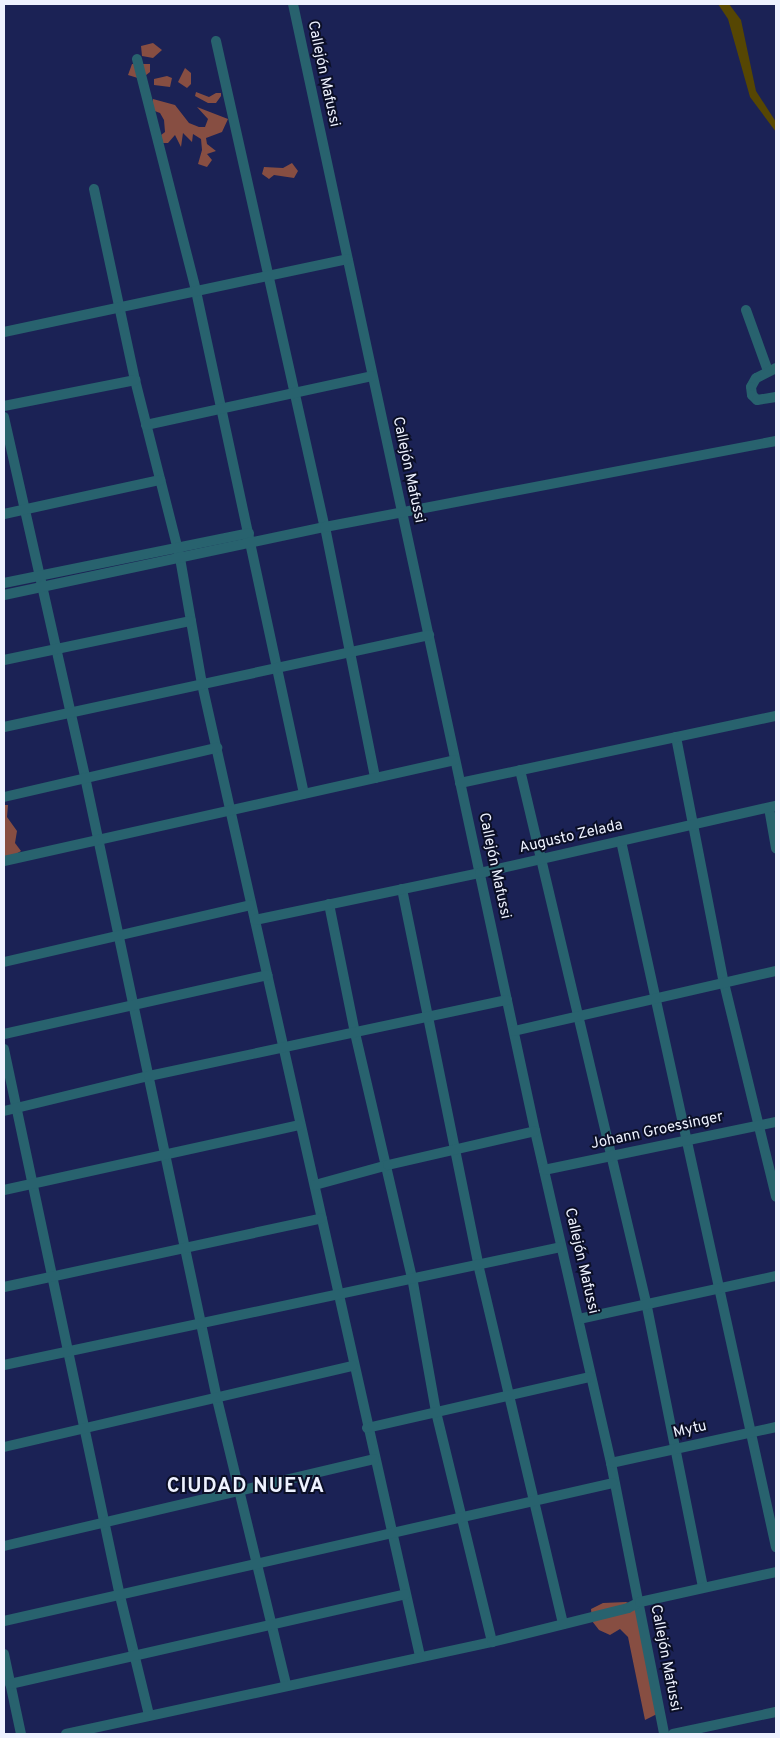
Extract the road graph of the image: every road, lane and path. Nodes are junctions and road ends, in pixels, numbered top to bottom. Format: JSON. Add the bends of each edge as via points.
{"nodes":[{"id":1,"x":293,"y":4,"type":"edge"},
{"id":2,"x":216,"y":41,"type":"dead end"},
{"id":3,"x":137,"y":58,"type":"dead end"},
{"id":4,"x":94,"y":189,"type":"dead end"},
{"id":5,"x":347,"y":259,"type":"junction"},
{"id":6,"x":270,"y":276,"type":"junction"},
{"id":7,"x":196,"y":291,"type":"junction"},
{"id":8,"x":120,"y":307,"type":"junction"},
{"id":9,"x":746,"y":310,"type":"dead end"},
{"id":10,"x":4,"y":332,"type":"edge"},
{"id":11,"x":772,"y":370,"type":"edge"},
{"id":12,"x":372,"y":376,"type":"junction"},
{"id":13,"x":135,"y":380,"type":"junction"},
{"id":14,"x":295,"y":392,"type":"junction"},
{"id":15,"x":776,"y":397,"type":"edge"},
{"id":16,"x":4,"y":406,"type":"edge"},
{"id":17,"x":222,"y":408,"type":"junction"},
{"id":18,"x":4,"y":418,"type":"edge"},
{"id":19,"x":146,"y":425,"type":"junction"},
{"id":20,"x":776,"y":441,"type":"edge"},
{"id":21,"x":160,"y":480,"type":"junction"},
{"id":22,"x":25,"y":509,"type":"junction"},
{"id":23,"x":4,"y":514,"type":"edge"},
{"id":24,"x":402,"y":514,"type":"junction"},
{"id":25,"x":325,"y":527,"type":"junction"},
{"id":26,"x":250,"y":538,"type":"junction"},
{"id":27,"x":176,"y":545,"type":"junction"},
{"id":28,"x":180,"y":558,"type":"junction"},
{"id":29,"x":41,"y":575,"type":"junction"},
{"id":30,"x":4,"y":583,"type":"edge"},
{"id":31,"x":44,"y":586,"type":"junction"},
{"id":32,"x":4,"y":595,"type":"edge"},
{"id":33,"x":191,"y":621,"type":"junction"},
{"id":34,"x":428,"y":635,"type":"junction"},
{"id":35,"x":57,"y":650,"type":"junction"},
{"id":36,"x":349,"y":652,"type":"junction"},
{"id":37,"x":4,"y":660,"type":"edge"},
{"id":38,"x":277,"y":668,"type":"junction"},
{"id":39,"x":202,"y":684,"type":"junction"},
{"id":40,"x":71,"y":713,"type":"junction"},
{"id":41,"x":776,"y":716,"type":"edge"},
{"id":42,"x":4,"y":727,"type":"edge"},
{"id":43,"x":676,"y":737,"type":"junction"},
{"id":44,"x":216,"y":748,"type":"junction"},
{"id":45,"x":455,"y":760,"type":"junction"},
{"id":46,"x":520,"y":770,"type":"junction"},
{"id":47,"x":85,"y":776,"type":"junction"},
{"id":48,"x":375,"y":778,"type":"junction"},
{"id":49,"x":460,"y":783,"type":"junction"},
{"id":50,"x":304,"y":794,"type":"junction"},
{"id":51,"x":4,"y":796,"type":"edge"},
{"id":52,"x":773,"y":807,"type":"edge"},
{"id":53,"x":230,"y":811,"type":"junction"},
{"id":54,"x":693,"y":825,"type":"junction"},
{"id":55,"x":98,"y":840,"type":"junction"},
{"id":56,"x":621,"y":841,"type":"junction"},
{"id":57,"x":776,"y":848,"type":"edge"},
{"id":58,"x":540,"y":859,"type":"junction"},
{"id":59,"x":4,"y":861,"type":"edge"},
{"id":60,"x":480,"y":873,"type":"junction"},
{"id":61,"x":402,"y":889,"type":"junction"},
{"id":62,"x":329,"y":904,"type":"junction"},
{"id":63,"x":251,"y":905,"type":"junction"},
{"id":64,"x":254,"y":920,"type":"junction"},
{"id":65,"x":119,"y":935,"type":"junction"},
{"id":66,"x":4,"y":962,"type":"edge"},
{"id":67,"x":776,"y":972,"type":"edge"},
{"id":68,"x":267,"y":975,"type":"junction"},
{"id":69,"x":724,"y":983,"type":"junction"},
{"id":70,"x":656,"y":999,"type":"junction"},
{"id":71,"x":507,"y":1000,"type":"junction"},
{"id":72,"x":134,"y":1005,"type":"junction"},
{"id":73,"x":579,"y":1016,"type":"junction"},
{"id":74,"x":426,"y":1017,"type":"junction"},
{"id":75,"x":514,"y":1031,"type":"junction"},
{"id":76,"x":355,"y":1032,"type":"junction"},
{"id":77,"x":4,"y":1034,"type":"edge"},
{"id":78,"x":283,"y":1048,"type":"junction"},
{"id":79,"x":4,"y":1049,"type":"edge"},
{"id":80,"x":150,"y":1076,"type":"junction"},
{"id":81,"x":16,"y":1108,"type":"junction"},
{"id":82,"x":4,"y":1112,"type":"edge"},
{"id":83,"x":776,"y":1122,"type":"edge"},
{"id":84,"x":300,"y":1125,"type":"junction"},
{"id":85,"x":758,"y":1126,"type":"junction"},
{"id":86,"x":535,"y":1130,"type":"junction"},
{"id":87,"x":687,"y":1140,"type":"junction"},
{"id":88,"x":455,"y":1150,"type":"junction"},
{"id":89,"x":166,"y":1153,"type":"junction"},
{"id":90,"x":612,"y":1156,"type":"junction"},
{"id":91,"x":388,"y":1165,"type":"junction"},
{"id":92,"x":544,"y":1170,"type":"junction"},
{"id":93,"x":32,"y":1184,"type":"junction"},
{"id":94,"x":315,"y":1186,"type":"junction"},
{"id":95,"x":4,"y":1190,"type":"edge"},
{"id":96,"x":776,"y":1197,"type":"edge"},
{"id":97,"x":322,"y":1218,"type":"junction"},
{"id":98,"x":187,"y":1247,"type":"junction"},
{"id":99,"x":561,"y":1247,"type":"junction"},
{"id":100,"x":478,"y":1264,"type":"junction"},
{"id":101,"x":776,"y":1276,"type":"edge"},
{"id":102,"x":52,"y":1277,"type":"junction"},
{"id":103,"x":412,"y":1277,"type":"junction"},
{"id":104,"x":4,"y":1287,"type":"edge"},
{"id":105,"x":719,"y":1288,"type":"junction"},
{"id":106,"x":337,"y":1294,"type":"junction"},
{"id":107,"x":646,"y":1302,"type":"junction"},
{"id":108,"x":580,"y":1319,"type":"junction"},
{"id":109,"x":203,"y":1322,"type":"junction"},
{"id":110,"x":68,"y":1350,"type":"junction"},
{"id":111,"x":4,"y":1365,"type":"edge"},
{"id":112,"x":353,"y":1366,"type":"junction"},
{"id":113,"x":590,"y":1377,"type":"junction"},
{"id":114,"x":507,"y":1395,"type":"junction"},
{"id":115,"x":217,"y":1399,"type":"junction"},
{"id":116,"x":436,"y":1412,"type":"junction"},
{"id":117,"x":776,"y":1426,"type":"edge"},
{"id":118,"x":367,"y":1428,"type":"junction"},
{"id":119,"x":85,"y":1430,"type":"junction"},
{"id":120,"x":750,"y":1431,"type":"junction"},
{"id":121,"x":4,"y":1446,"type":"edge"},
{"id":122,"x":677,"y":1449,"type":"junction"},
{"id":123,"x":374,"y":1459,"type":"junction"},
{"id":124,"x":611,"y":1463,"type":"junction"},
{"id":125,"x":613,"y":1483,"type":"junction"},
{"id":126,"x":238,"y":1490,"type":"junction"},
{"id":127,"x":533,"y":1501,"type":"junction"},
{"id":128,"x":461,"y":1518,"type":"junction"},
{"id":129,"x":105,"y":1524,"type":"junction"},
{"id":130,"x":390,"y":1534,"type":"junction"},
{"id":131,"x":4,"y":1546,"type":"edge"},
{"id":132,"x":776,"y":1547,"type":"edge"},
{"id":133,"x":256,"y":1565,"type":"junction"},
{"id":134,"x":776,"y":1572,"type":"edge"},
{"id":135,"x":703,"y":1587,"type":"junction"},
{"id":136,"x":405,"y":1594,"type":"junction"},
{"id":137,"x":120,"y":1596,"type":"junction"},
{"id":138,"x":640,"y":1602,"type":"junction"},
{"id":139,"x":4,"y":1621,"type":"edge"},
{"id":140,"x":563,"y":1624,"type":"junction"},
{"id":141,"x":270,"y":1625,"type":"junction"},
{"id":142,"x":492,"y":1642,"type":"junction"},
{"id":143,"x":4,"y":1654,"type":"edge"},
{"id":144,"x":136,"y":1655,"type":"junction"},
{"id":145,"x":420,"y":1656,"type":"junction"},
{"id":146,"x":10,"y":1684,"type":"junction"},
{"id":147,"x":286,"y":1686,"type":"junction"},
{"id":148,"x":776,"y":1712,"type":"edge"},
{"id":149,"x":149,"y":1715,"type":"junction"},
{"id":150,"x":21,"y":1734,"type":"edge"},
{"id":151,"x":66,"y":1734,"type":"edge"},
{"id":152,"x":664,"y":1734,"type":"edge"},
{"id":153,"x":673,"y":1734,"type":"edge"}],
"edges":[{"from":1,"to":5,"type":"street","name":"Callejón Mafussi"},
{"from":2,"to":6,"type":"street"},
{"from":3,"to":7,"type":"street"},
{"from":4,"to":8,"type":"street"},
{"from":5,"to":6,"type":"street"},
{"from":5,"to":12,"type":"street","name":"Callejón Mafussi"},
{"from":6,"to":7,"type":"street"},
{"from":6,"to":14,"type":"street"},
{"from":7,"to":8,"type":"street"},
{"from":7,"to":17,"type":"street"},
{"from":8,"to":10,"type":"street"},
{"from":8,"to":13,"type":"street"},
{"from":9,"to":11,"type":"street"},
{"from":11,"to":15,"type":"street","via":[[756,378],[751,387],[752,395],[761,401]]},
{"from":12,"to":14,"type":"street"},
{"from":12,"to":24,"type":"street","name":"Callejón Mafussi"},
{"from":13,"to":16,"type":"street"},
{"from":13,"to":19,"type":"street"},
{"from":14,"to":17,"type":"street"},
{"from":14,"to":25,"type":"street"},
{"from":17,"to":19,"type":"street"},
{"from":17,"to":26,"type":"street"},
{"from":18,"to":22,"type":"street"},
{"from":19,"to":21,"type":"street"},
{"from":20,"to":24,"type":"street"},
{"from":21,"to":22,"type":"street"},
{"from":21,"to":27,"type":"street"},
{"from":22,"to":23,"type":"street"},
{"from":22,"to":29,"type":"street"},
{"from":24,"to":25,"type":"street"},
{"from":24,"to":34,"type":"street","name":"Callejón Mafussi"},
{"from":25,"to":26,"type":"street"},
{"from":25,"to":36,"type":"street"},
{"from":26,"to":27,"type":"street"},
{"from":26,"to":28,"type":"street"},
{"from":26,"to":38,"type":"street"},
{"from":27,"to":28,"type":"street"},
{"from":27,"to":29,"type":"street"},
{"from":28,"to":31,"type":"street"},
{"from":28,"to":33,"type":"street"},
{"from":29,"to":30,"type":"street"},
{"from":29,"to":31,"type":"street"},
{"from":31,"to":32,"type":"street"},
{"from":31,"to":35,"type":"street"},
{"from":33,"to":35,"type":"street"},
{"from":33,"to":39,"type":"street"},
{"from":34,"to":36,"type":"street"},
{"from":34,"to":45,"type":"street","name":"Callejón Mafussi"},
{"from":35,"to":37,"type":"street"},
{"from":35,"to":40,"type":"street"},
{"from":36,"to":38,"type":"street"},
{"from":36,"to":48,"type":"street"},
{"from":38,"to":39,"type":"street"},
{"from":38,"to":50,"type":"street"},
{"from":39,"to":40,"type":"street"},
{"from":39,"to":44,"type":"street"},
{"from":40,"to":42,"type":"street"},
{"from":40,"to":47,"type":"street"},
{"from":41,"to":43,"type":"street"},
{"from":43,"to":46,"type":"street"},
{"from":43,"to":54,"type":"street"},
{"from":44,"to":47,"type":"street"},
{"from":44,"to":53,"type":"street"},
{"from":45,"to":48,"type":"street"},
{"from":45,"to":49,"type":"street","name":"Callejón Mafussi"},
{"from":46,"to":49,"type":"street"},
{"from":46,"to":58,"type":"street"},
{"from":47,"to":51,"type":"street"},
{"from":47,"to":55,"type":"street"},
{"from":48,"to":50,"type":"street"},
{"from":49,"to":60,"type":"street","name":"Callejón Mafussi"},
{"from":50,"to":53,"type":"street"},
{"from":52,"to":54,"type":"street","name":"Augusto Zelada"},
{"from":52,"to":57,"type":"street"},
{"from":53,"to":55,"type":"street"},
{"from":53,"to":63,"type":"street"},
{"from":54,"to":56,"type":"street","name":"Augusto Zelada"},
{"from":54,"to":69,"type":"street"},
{"from":55,"to":59,"type":"street"},
{"from":55,"to":65,"type":"street"},
{"from":56,"to":58,"type":"street","name":"Augusto Zelada"},
{"from":56,"to":70,"type":"street"},
{"from":58,"to":60,"type":"street","name":"Augusto Zelada"},
{"from":58,"to":73,"type":"street"},
{"from":60,"to":61,"type":"street","name":"Augusto Zelada"},
{"from":60,"to":71,"type":"street","name":"Callejón Mafussi"},
{"from":61,"to":62,"type":"street","name":"Augusto Zelada"},
{"from":61,"to":74,"type":"street"},
{"from":62,"to":64,"type":"street","name":"Augusto Zelada"},
{"from":62,"to":76,"type":"street"},
{"from":63,"to":64,"type":"street"},
{"from":63,"to":65,"type":"street"},
{"from":64,"to":68,"type":"street"},
{"from":65,"to":66,"type":"street"},
{"from":65,"to":72,"type":"street"},
{"from":67,"to":69,"type":"street"},
{"from":68,"to":72,"type":"street"},
{"from":68,"to":78,"type":"street"},
{"from":69,"to":70,"type":"street"},
{"from":69,"to":85,"type":"street"},
{"from":70,"to":73,"type":"street"},
{"from":70,"to":87,"type":"street"},
{"from":71,"to":74,"type":"street"},
{"from":71,"to":75,"type":"street","name":"Callejón Mafussi"},
{"from":72,"to":77,"type":"street"},
{"from":72,"to":80,"type":"street"},
{"from":73,"to":75,"type":"street"},
{"from":73,"to":90,"type":"street"},
{"from":74,"to":76,"type":"street"},
{"from":74,"to":88,"type":"street"},
{"from":75,"to":86,"type":"street","name":"Callejón Mafussi"},
{"from":76,"to":78,"type":"street"},
{"from":76,"to":91,"type":"street"},
{"from":78,"to":80,"type":"street"},
{"from":78,"to":84,"type":"street"},
{"from":79,"to":81,"type":"street"},
{"from":80,"to":81,"type":"street"},
{"from":80,"to":89,"type":"street"},
{"from":81,"to":82,"type":"street"},
{"from":81,"to":93,"type":"street"},
{"from":83,"to":85,"type":"street","name":"Johann Groessinger"},
{"from":84,"to":89,"type":"street"},
{"from":84,"to":94,"type":"street"},
{"from":85,"to":87,"type":"street","name":"Johann Groessinger"},
{"from":85,"to":96,"type":"street"},
{"from":86,"to":88,"type":"street"},
{"from":86,"to":92,"type":"street","name":"Callejón Mafussi"},
{"from":87,"to":90,"type":"street","name":"Johann Groessinger"},
{"from":87,"to":105,"type":"street"},
{"from":88,"to":91,"type":"street"},
{"from":88,"to":100,"type":"street"},
{"from":89,"to":93,"type":"street"},
{"from":89,"to":98,"type":"street"},
{"from":90,"to":92,"type":"street","name":"Johann Groessinger"},
{"from":90,"to":107,"type":"street"},
{"from":91,"to":94,"type":"street"},
{"from":91,"to":103,"type":"street"},
{"from":92,"to":99,"type":"street","name":"Callejón Mafussi"},
{"from":93,"to":95,"type":"street"},
{"from":93,"to":102,"type":"street"},
{"from":94,"to":97,"type":"street"},
{"from":97,"to":98,"type":"street"},
{"from":97,"to":106,"type":"street"},
{"from":98,"to":102,"type":"street"},
{"from":98,"to":109,"type":"street"},
{"from":99,"to":100,"type":"street"},
{"from":99,"to":108,"type":"street","name":"Callejón Mafussi"},
{"from":100,"to":103,"type":"street"},
{"from":100,"to":114,"type":"street"},
{"from":101,"to":105,"type":"street"},
{"from":102,"to":104,"type":"street"},
{"from":102,"to":110,"type":"street"},
{"from":103,"to":106,"type":"street"},
{"from":103,"to":116,"type":"street"},
{"from":105,"to":107,"type":"street"},
{"from":105,"to":120,"type":"street"},
{"from":106,"to":109,"type":"street"},
{"from":106,"to":112,"type":"street"},
{"from":107,"to":108,"type":"street"},
{"from":107,"to":122,"type":"street"},
{"from":108,"to":113,"type":"street","name":"Callejón Mafussi"},
{"from":109,"to":110,"type":"street"},
{"from":109,"to":115,"type":"street"},
{"from":110,"to":111,"type":"street"},
{"from":110,"to":119,"type":"street"},
{"from":112,"to":115,"type":"street"},
{"from":112,"to":118,"type":"street"},
{"from":113,"to":114,"type":"street"},
{"from":113,"to":124,"type":"street","name":"Callejón Mafussi"},
{"from":114,"to":116,"type":"street"},
{"from":114,"to":127,"type":"street"},
{"from":115,"to":119,"type":"street"},
{"from":115,"to":126,"type":"street"},
{"from":116,"to":118,"type":"street"},
{"from":116,"to":128,"type":"street"},
{"from":117,"to":120,"type":"street","name":"Mytu"},
{"from":118,"to":123,"type":"street"},
{"from":119,"to":121,"type":"street"},
{"from":119,"to":129,"type":"street"},
{"from":120,"to":122,"type":"street","name":"Mytu"},
{"from":120,"to":132,"type":"street"},
{"from":122,"to":124,"type":"street","name":"Mytu"},
{"from":122,"to":135,"type":"street"},
{"from":123,"to":126,"type":"street"},
{"from":123,"to":130,"type":"street"},
{"from":124,"to":125,"type":"street","name":"Callejón Mafussi"},
{"from":125,"to":127,"type":"street"},
{"from":125,"to":138,"type":"street","name":"Callejón Mafussi"},
{"from":126,"to":129,"type":"street"},
{"from":126,"to":133,"type":"street"},
{"from":127,"to":128,"type":"street"},
{"from":127,"to":140,"type":"street"},
{"from":128,"to":130,"type":"street"},
{"from":128,"to":142,"type":"street"},
{"from":129,"to":131,"type":"street"},
{"from":129,"to":137,"type":"street"},
{"from":130,"to":133,"type":"street"},
{"from":130,"to":136,"type":"street"},
{"from":133,"to":137,"type":"street"},
{"from":133,"to":141,"type":"street"},
{"from":134,"to":135,"type":"street"},
{"from":135,"to":138,"type":"street"},
{"from":136,"to":141,"type":"street"},
{"from":136,"to":145,"type":"street"},
{"from":137,"to":139,"type":"street"},
{"from":137,"to":144,"type":"street"},
{"from":138,"to":140,"type":"street"},
{"from":138,"to":152,"type":"street","name":"Callejón Mafussi"},
{"from":140,"to":142,"type":"street"},
{"from":141,"to":144,"type":"street"},
{"from":141,"to":147,"type":"street"},
{"from":142,"to":145,"type":"street"},
{"from":143,"to":146,"type":"street"},
{"from":144,"to":146,"type":"street"},
{"from":144,"to":149,"type":"street"},
{"from":145,"to":147,"type":"street"},
{"from":146,"to":150,"type":"street"},
{"from":147,"to":149,"type":"street"},
{"from":148,"to":153,"type":"street"},
{"from":149,"to":151,"type":"street"}]}
